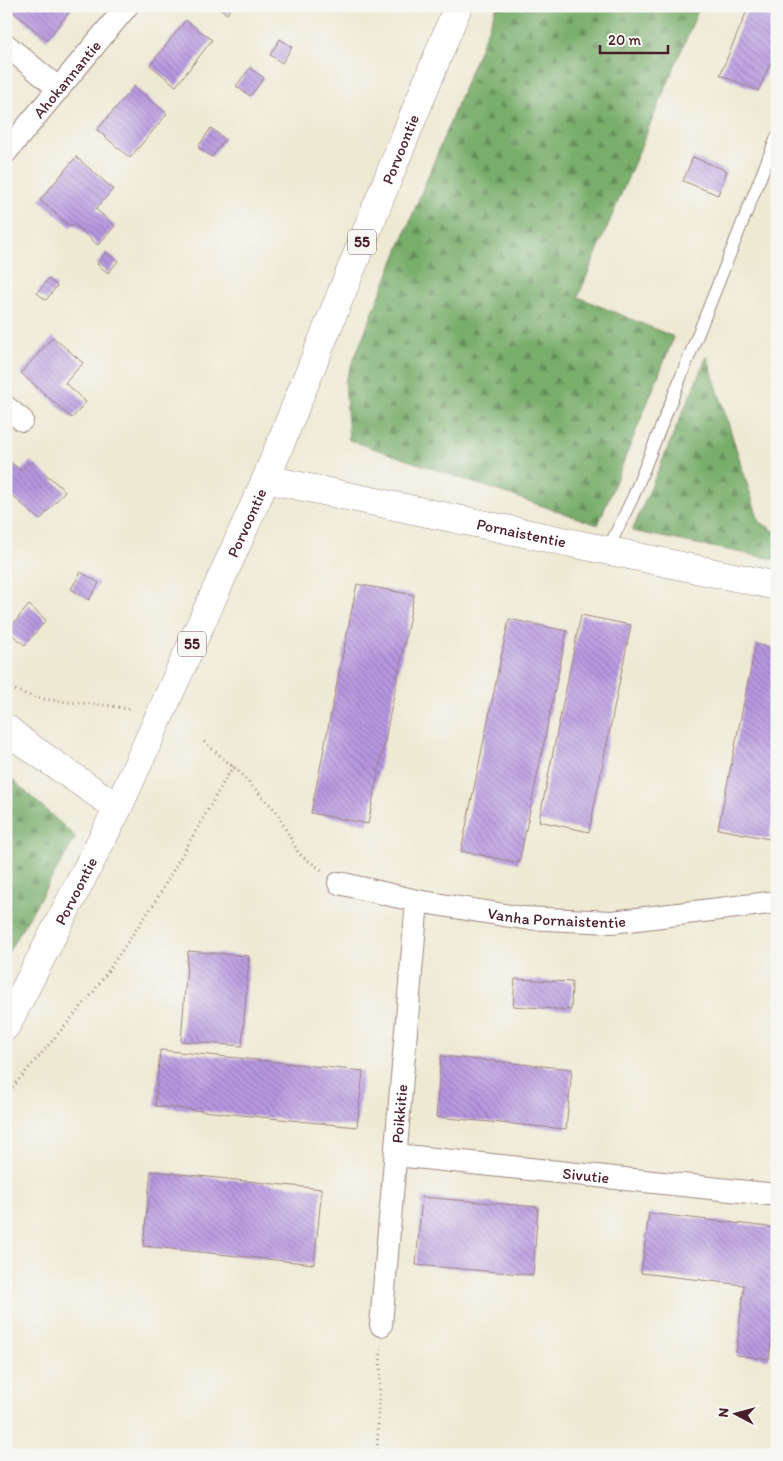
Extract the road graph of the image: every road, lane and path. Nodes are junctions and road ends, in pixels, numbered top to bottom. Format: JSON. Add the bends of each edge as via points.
{"nodes":[{"id":1,"x":127,"y":6,"type":"edge"},
{"id":2,"x":458,"y":6,"type":"edge"},
{"id":3,"x":6,"y":45,"type":"edge"},
{"id":4,"x":59,"y":89,"type":"junction"},
{"id":5,"x":777,"y":136,"type":"edge"},
{"id":6,"x":6,"y":152,"type":"edge"},
{"id":7,"x":266,"y":479,"type":"junction"},
{"id":8,"x":607,"y":551,"type":"junction"},
{"id":9,"x":777,"y":586,"type":"edge"},
{"id":10,"x":6,"y":686,"type":"edge"},
{"id":11,"x":132,"y":710,"type":"dead end"},
{"id":12,"x":6,"y":728,"type":"edge"},
{"id":13,"x":204,"y":742,"type":"dead end"},
{"id":14,"x":233,"y":766,"type":"junction"},
{"id":15,"x":118,"y":808,"type":"junction"},
{"id":16,"x":339,"y":883,"type":"joint"},
{"id":17,"x":417,"y":901,"type":"junction"},
{"id":18,"x":777,"y":902,"type":"edge"},
{"id":19,"x":6,"y":1026,"type":"edge"},
{"id":20,"x":6,"y":1095,"type":"edge"},
{"id":21,"x":396,"y":1156,"type":"junction"},
{"id":22,"x":777,"y":1196,"type":"edge"},
{"id":23,"x":381,"y":1325,"type":"joint"},
{"id":24,"x":376,"y":1455,"type":"edge"}],
"edges":[{"from":1,"to":4,"type":"street","name":"Ahokannantie"},
{"from":2,"to":7,"type":"main road","name":"Porvoontie","number":"55"},
{"from":3,"to":4,"type":"street"},
{"from":4,"to":6,"type":"street","name":"Ahokannantie"},
{"from":5,"to":8,"type":"lane","via":[[633,497]]},
{"from":7,"to":8,"type":"main road","name":"Pornaistentie"},
{"from":7,"to":15,"type":"main road","name":"Porvoontie","number":"55"},
{"from":8,"to":9,"type":"main road","name":"Pornaistentie"},
{"from":10,"to":11,"type":"path","via":[[28,695]]},
{"from":12,"to":15,"type":"main road"},
{"from":13,"to":14,"type":"path"},
{"from":14,"to":16,"type":"path","via":[[276,811],[299,854]]},
{"from":14,"to":20,"type":"path","via":[[150,910],[92,994]]},
{"from":15,"to":19,"type":"main road","name":"Porvoontie","number":"55"},
{"from":16,"to":17,"type":"street","name":"Vanha Pornaistentie"},
{"from":17,"to":18,"type":"street","name":"Vanha Pornaistentie","via":[[523,918],[612,922]]},
{"from":17,"to":21,"type":"street","name":"Poikkitie"},
{"from":21,"to":22,"type":"street","name":"Sivutie"},
{"from":21,"to":23,"type":"street","name":"Poikkitie"},
{"from":23,"to":24,"type":"path"}]}
